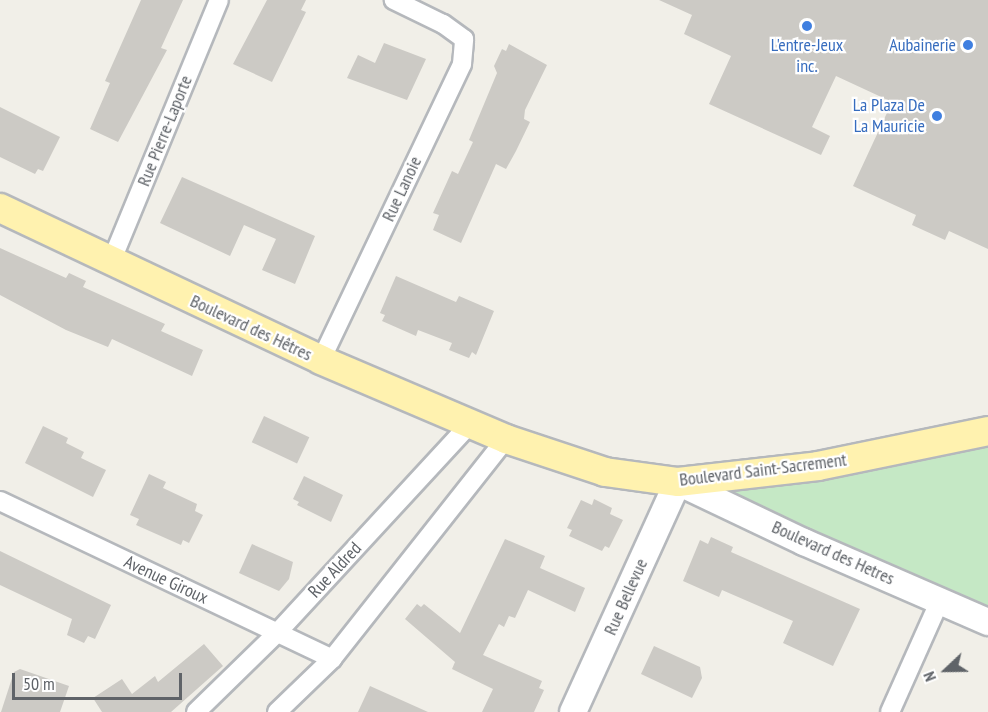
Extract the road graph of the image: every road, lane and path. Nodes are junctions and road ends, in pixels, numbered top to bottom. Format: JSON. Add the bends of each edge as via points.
{"nodes":[{"id":1,"x":219,"y":0,"type":"edge"},
{"id":2,"x":394,"y":0,"type":"edge"},
{"id":3,"x":0,"y":208,"type":"edge"},
{"id":4,"x":111,"y":262,"type":"junction"},
{"id":5,"x":321,"y":360,"type":"junction"},
{"id":6,"x":470,"y":424,"type":"junction"},
{"id":7,"x":988,"y":431,"type":"edge"},
{"id":8,"x":506,"y":439,"type":"junction"},
{"id":9,"x":678,"y":482,"type":"junction"},
{"id":10,"x":0,"y":501,"type":"edge"},
{"id":11,"x":940,"y":600,"type":"junction"},
{"id":12,"x":988,"y":622,"type":"edge"},
{"id":13,"x":276,"y":633,"type":"junction"},
{"id":14,"x":332,"y":659,"type":"junction"},
{"id":15,"x":196,"y":712,"type":"edge"},
{"id":16,"x":277,"y":712,"type":"edge"},
{"id":17,"x":573,"y":712,"type":"edge"},
{"id":18,"x":890,"y":712,"type":"edge"}],
"edges":[{"from":1,"to":4,"type":"street","name":"Rue Pierre-Laporte"},
{"from":2,"to":5,"type":"street","name":"Rue Lanoie","via":[[464,39],[462,64]]},
{"from":3,"to":4,"type":"main road","name":"Boulevard des Hêtres"},
{"from":4,"to":5,"type":"main road","name":"Boulevard des Hêtres"},
{"from":5,"to":6,"type":"main road","name":"Boulevard des Hêtres"},
{"from":6,"to":8,"type":"main road","name":"Boulevard des Hêtres"},
{"from":6,"to":13,"type":"street","name":"Rue Aldred"},
{"from":7,"to":9,"type":"main road","name":"Boulevard Saint-Sacrement","via":[[818,466]]},
{"from":8,"to":9,"type":"main road","name":"Boulevard Saint-Sacrement","via":[[605,472]]},
{"from":8,"to":14,"type":"street"},
{"from":9,"to":11,"type":"street","name":"Boulevard des Hetres"},
{"from":9,"to":17,"type":"street","name":"Rue Bellevue"},
{"from":10,"to":13,"type":"street","name":"Avenue Giroux"},
{"from":11,"to":12,"type":"street","name":"Boulevard des Hetres"},
{"from":11,"to":18,"type":"street"},
{"from":13,"to":14,"type":"street","name":"Avenue Giroux"},
{"from":13,"to":15,"type":"street","name":"Rue Aldred"},
{"from":14,"to":16,"type":"street"}]}
